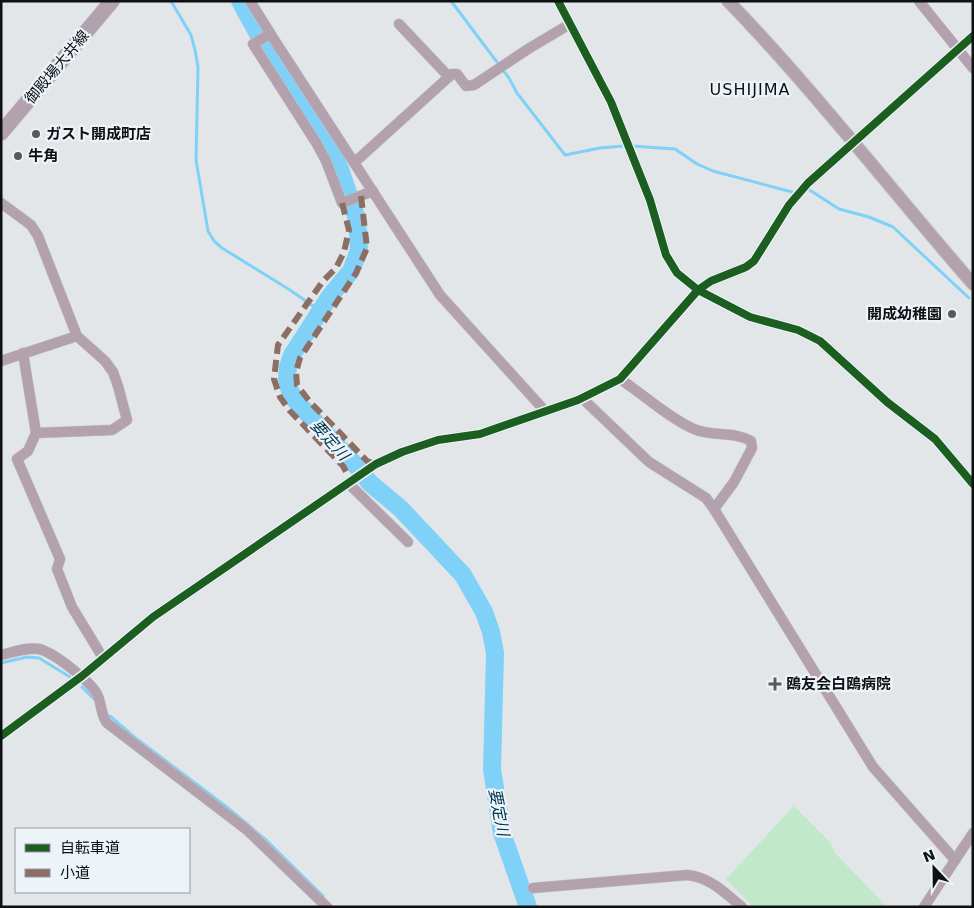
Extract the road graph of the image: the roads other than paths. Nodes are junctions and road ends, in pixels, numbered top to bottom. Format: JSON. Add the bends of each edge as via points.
{"nodes":[{"id":1,"x":112,"y":1,"type":"edge"},
{"id":2,"x":250,"y":1,"type":"edge"},
{"id":3,"x":558,"y":1,"type":"edge"},
{"id":4,"x":728,"y":1,"type":"edge"},
{"id":5,"x":919,"y":1,"type":"edge"},
{"id":6,"x":399,"y":24,"type":"dead end"},
{"id":7,"x":570,"y":24,"type":"junction"},
{"id":8,"x":269,"y":35,"type":"junction"},
{"id":9,"x":973,"y":36,"type":"edge"},
{"id":10,"x":957,"y":48,"type":"junction"},
{"id":11,"x":973,"y":68,"type":"edge"},
{"id":12,"x":449,"y":77,"type":"junction"},
{"id":13,"x":1,"y":133,"type":"edge"},
{"id":14,"x":855,"y":142,"type":"junction"},
{"id":15,"x":355,"y":162,"type":"junction"},
{"id":16,"x":373,"y":191,"type":"junction"},
{"id":17,"x":1,"y":203,"type":"edge"},
{"id":18,"x":973,"y":284,"type":"edge"},
{"id":19,"x":698,"y":290,"type":"junction"},
{"id":20,"x":77,"y":336,"type":"junction"},
{"id":21,"x":23,"y":353,"type":"junction"},
{"id":22,"x":1,"y":361,"type":"edge"},
{"id":23,"x":620,"y":379,"type":"junction"},
{"id":24,"x":582,"y":398,"type":"junction"},
{"id":25,"x":545,"y":411,"type":"junction"},
{"id":26,"x":36,"y":433,"type":"junction"},
{"id":27,"x":351,"y":481,"type":"junction"},
{"id":28,"x":972,"y":481,"type":"edge"},
{"id":29,"x":714,"y":509,"type":"junction"},
{"id":30,"x":408,"y":542,"type":"dead end"},
{"id":31,"x":1,"y":654,"type":"edge"},
{"id":32,"x":103,"y":658,"type":"junction"},
{"id":33,"x":82,"y":676,"type":"junction"},
{"id":34,"x":1,"y":736,"type":"edge"},
{"id":35,"x":973,"y":833,"type":"edge"},
{"id":36,"x":955,"y":860,"type":"junction"},
{"id":37,"x":533,"y":888,"type":"dead end"},
{"id":38,"x":327,"y":907,"type":"edge"},
{"id":39,"x":742,"y":907,"type":"edge"},
{"id":40,"x":924,"y":907,"type":"edge"}],
"edges":[{"from":1,"to":13,"type":"main road","name":"御殿場大井線"},
{"from":2,"to":8,"type":"street"},
{"from":3,"to":7,"type":"street"},
{"from":4,"to":14,"type":"street"},
{"from":5,"to":10,"type":"street"},
{"from":6,"to":12,"type":"street"},
{"from":7,"to":12,"type":"street","via":[[470,86],[464,84],[458,74]]},
{"from":7,"to":19,"type":"street","via":[[611,102],[650,200],[666,256],[678,273]]},
{"from":8,"to":15,"type":"street"},
{"from":8,"to":16,"type":"street","via":[[253,44],[317,144],[342,203]]},
{"from":9,"to":10,"type":"street"},
{"from":10,"to":11,"type":"street"},
{"from":10,"to":14,"type":"street"},
{"from":12,"to":15,"type":"street"},
{"from":14,"to":18,"type":"street"},
{"from":14,"to":19,"type":"street","via":[[797,195],[754,261]]},
{"from":15,"to":16,"type":"street"},
{"from":16,"to":25,"type":"street","via":[[440,294]]},
{"from":17,"to":20,"type":"street","via":[[38,236]]},
{"from":19,"to":23,"type":"street"},
{"from":19,"to":28,"type":"street","via":[[750,317],[790,327],[815,338],[886,402],[935,439]]},
{"from":20,"to":21,"type":"street"},
{"from":20,"to":26,"type":"street","via":[[105,361],[112,372],[127,420],[112,430]]},
{"from":21,"to":22,"type":"street"},
{"from":21,"to":26,"type":"street"},
{"from":23,"to":24,"type":"street"},
{"from":23,"to":29,"type":"street","via":[[696,430],[743,436],[751,441],[752,448],[734,482]]},
{"from":24,"to":25,"type":"street"},
{"from":24,"to":29,"type":"street","via":[[649,462],[706,498]]},
{"from":25,"to":27,"type":"street","via":[[480,434],[438,440],[402,452]]},
{"from":26,"to":32,"type":"street","via":[[28,450],[16,459],[60,559],[57,569],[72,607]]},
{"from":27,"to":30,"type":"street"},
{"from":27,"to":32,"type":"street","via":[[153,617]]},
{"from":29,"to":36,"type":"street","via":[[873,767]]},
{"from":31,"to":33,"type":"street","via":[[41,649]]},
{"from":32,"to":33,"type":"street"},
{"from":33,"to":34,"type":"street"},
{"from":33,"to":38,"type":"street","via":[[96,694],[106,723],[247,830]]},
{"from":35,"to":36,"type":"street"},
{"from":36,"to":40,"type":"street"},
{"from":37,"to":39,"type":"street","via":[[693,875],[708,879]]}]}
